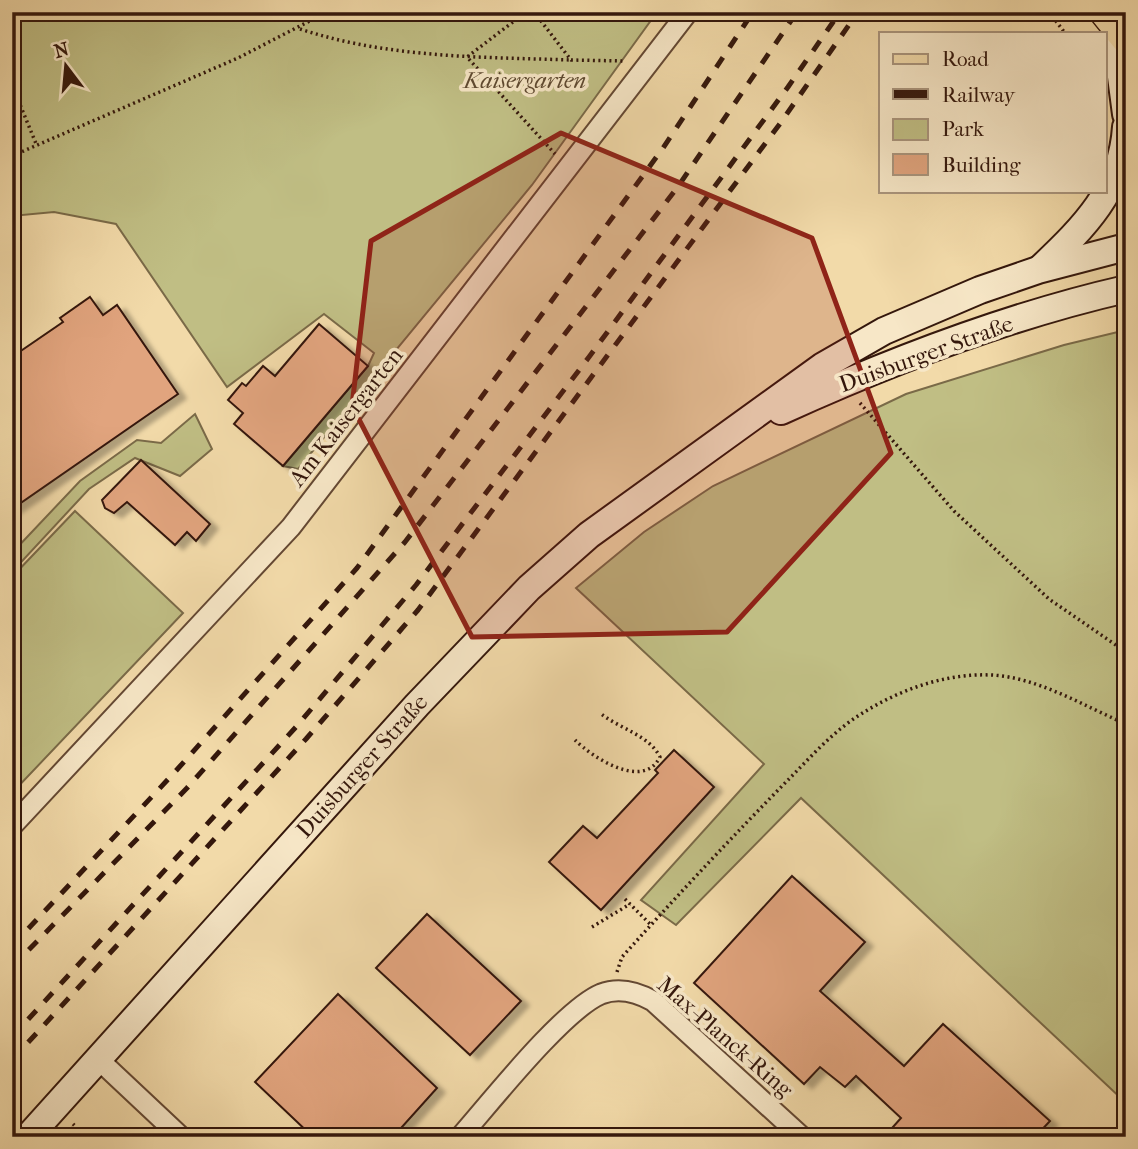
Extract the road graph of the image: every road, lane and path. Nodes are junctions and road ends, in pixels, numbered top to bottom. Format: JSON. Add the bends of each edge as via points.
{"nodes":[{"id":1,"x":327,"y":12,"type":"edge"},
{"id":2,"x":526,"y":12,"type":"edge"},
{"id":3,"x":534,"y":12,"type":"edge"},
{"id":4,"x":688,"y":12,"type":"edge"},
{"id":5,"x":1049,"y":12,"type":"edge"},
{"id":6,"x":1115,"y":25,"type":"edge"},
{"id":7,"x":299,"y":28,"type":"junction"},
{"id":8,"x":1064,"y":32,"type":"edge"},
{"id":9,"x":467,"y":57,"type":"junction"},
{"id":10,"x":571,"y":60,"type":"junction"},
{"id":11,"x":650,"y":62,"type":"junction"},
{"id":12,"x":12,"y":85,"type":"edge"},
{"id":13,"x":1126,"y":114,"type":"edge"},
{"id":14,"x":1126,"y":127,"type":"edge"},
{"id":15,"x":37,"y":146,"type":"junction"},
{"id":16,"x":12,"y":156,"type":"edge"},
{"id":17,"x":568,"y":169,"type":"junction"},
{"id":18,"x":1126,"y":247,"type":"edge"},
{"id":19,"x":1038,"y":270,"type":"junction"},
{"id":20,"x":1126,"y":289,"type":"edge"},
{"id":21,"x":843,"y":383,"type":"junction"},
{"id":22,"x":731,"y":433,"type":"junction"},
{"id":23,"x":1126,"y":652,"type":"edge"},
{"id":24,"x":600,"y":713,"type":"dead end"},
{"id":25,"x":1126,"y":724,"type":"edge"},
{"id":26,"x":575,"y":740,"type":"dead end"},
{"id":27,"x":12,"y":825,"type":"edge"},
{"id":28,"x":1126,"y":858,"type":"edge"},
{"id":29,"x":1119,"y":897,"type":"junction"},
{"id":30,"x":625,"y":899,"type":"dead end"},
{"id":31,"x":1126,"y":900,"type":"edge"},
{"id":32,"x":630,"y":904,"type":"junction"},
{"id":33,"x":651,"y":925,"type":"junction"},
{"id":34,"x":592,"y":927,"type":"dead end"},
{"id":35,"x":1126,"y":956,"type":"edge"},
{"id":36,"x":611,"y":991,"type":"junction"},
{"id":37,"x":98,"y":1059,"type":"junction"},
{"id":38,"x":28,"y":1137,"type":"edge"},
{"id":39,"x":181,"y":1137,"type":"edge"},
{"id":40,"x":460,"y":1137,"type":"edge"},
{"id":41,"x":802,"y":1137,"type":"edge"}],
"edges":[{"from":1,"to":7,"type":"path"},
{"from":2,"to":9,"type":"path"},
{"from":3,"to":10,"type":"path"},
{"from":4,"to":11,"type":"street","name":"Am Kaisergarten"},
{"from":5,"to":8,"type":"path"},
{"from":6,"to":13,"type":"main road"},
{"from":7,"to":9,"type":"path","via":[[370,48]]},
{"from":7,"to":15,"type":"path"},
{"from":9,"to":10,"type":"path"},
{"from":9,"to":17,"type":"path"},
{"from":10,"to":11,"type":"path"},
{"from":11,"to":17,"type":"street","name":"Am Kaisergarten"},
{"from":12,"to":15,"type":"path"},
{"from":14,"to":19,"type":"main road","via":[[1120,164],[1103,202],[1089,222]]},
{"from":15,"to":16,"type":"path"},
{"from":17,"to":27,"type":"street","name":"Am Kaisergarten","via":[[291,527]]},
{"from":18,"to":19,"type":"main road","name":"Duisburger Straße"},
{"from":19,"to":22,"type":"main road","name":"Duisburger Straße","via":[[884,331],[823,366]]},
{"from":20,"to":21,"type":"main road","name":"Duisburger Straße","via":[[991,328]]},
{"from":21,"to":22,"type":"main road","name":"Duisburger Straße"},
{"from":21,"to":23,"type":"path","via":[[954,511],[1049,599]]},
{"from":22,"to":37,"type":"main road","name":"Duisburger Straße","via":[[615,514],[513,604],[416,705]]},
{"from":24,"to":26,"type":"path","via":[[618,727],[647,739],[660,757],[656,765],[632,771],[609,764],[594,758]]},
{"from":25,"to":33,"type":"path","via":[[1021,680],[962,676],[911,689],[860,715],[833,736]]},
{"from":28,"to":29,"type":"path"},
{"from":29,"to":31,"type":"path"},
{"from":29,"to":35,"type":"path","via":[[1119,927]]},
{"from":30,"to":32,"type":"path"},
{"from":32,"to":33,"type":"path"},
{"from":32,"to":34,"type":"path"},
{"from":33,"to":36,"type":"path","via":[[622,957]]},
{"from":36,"to":40,"type":"street","via":[[571,1015]]},
{"from":36,"to":41,"type":"street","name":"Max-Planck-Ring","via":[[633,992],[653,1001]]},
{"from":37,"to":38,"type":"main road","name":"Duisburger Straße"},
{"from":37,"to":39,"type":"street"}]}
